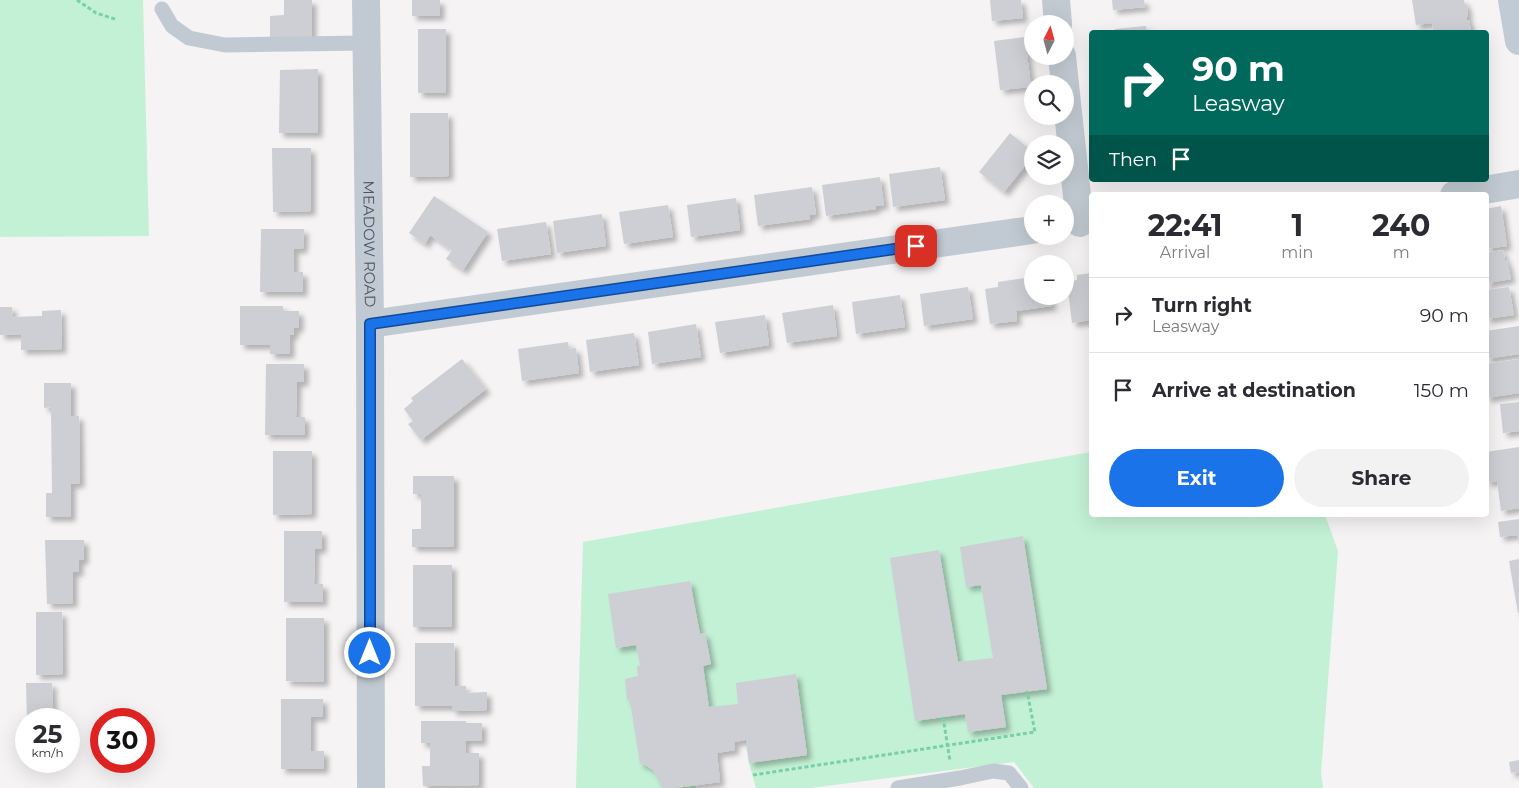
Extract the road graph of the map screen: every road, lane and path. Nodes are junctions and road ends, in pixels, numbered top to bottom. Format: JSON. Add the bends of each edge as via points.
{"nodes":[{"id":1,"x":77,"y":0,"type":"edge"},
{"id":2,"x":366,"y":0,"type":"edge"},
{"id":3,"x":1056,"y":0,"type":"edge"},
{"id":4,"x":1512,"y":0,"type":"edge"},
{"id":5,"x":162,"y":9,"type":"dead end"},
{"id":6,"x":1057,"y":15,"type":"edge"},
{"id":7,"x":115,"y":19,"type":"dead end"},
{"id":8,"x":1519,"y":41,"type":"edge"},
{"id":9,"x":366,"y":43,"type":"junction"},
{"id":10,"x":1069,"y":125,"type":"edge"},
{"id":11,"x":1519,"y":184,"type":"edge"},
{"id":12,"x":1472,"y":192,"type":"edge"},
{"id":13,"x":1079,"y":223,"type":"edge"},
{"id":14,"x":1024,"y":231,"type":"edge"},
{"id":15,"x":370,"y":324,"type":"junction"},
{"id":16,"x":1027,"y":691,"type":"dead end"},
{"id":17,"x":943,"y":717,"type":"dead end"},
{"id":18,"x":948,"y":746,"type":"junction"},
{"id":19,"x":951,"y":766,"type":"dead end"},
{"id":20,"x":753,"y":775,"type":"dead end"},
{"id":21,"x":371,"y":788,"type":"edge"},
{"id":22,"x":898,"y":788,"type":"edge"},
{"id":23,"x":1021,"y":788,"type":"edge"}],
"edges":[{"from":1,"to":7,"type":"path","via":[[96,13]]},
{"from":2,"to":9,"type":"street","name":"MEADOW ROAD"},
{"from":3,"to":6,"type":"street"},
{"from":4,"to":8,"type":"street"},
{"from":5,"to":9,"type":"lane","via":[[172,26],[189,38],[225,45]]},
{"from":9,"to":15,"type":"street","name":"MEADOW ROAD"},
{"from":10,"to":13,"type":"street"},
{"from":11,"to":12,"type":"street"},
{"from":14,"to":15,"type":"street"},
{"from":15,"to":21,"type":"street","name":"MEADOW ROAD"},
{"from":16,"to":18,"type":"path","via":[[1035,732]]},
{"from":17,"to":18,"type":"path"},
{"from":18,"to":19,"type":"path"},
{"from":18,"to":20,"type":"path"},
{"from":22,"to":23,"type":"lane","via":[[993,771],[1009,774]]}]}
